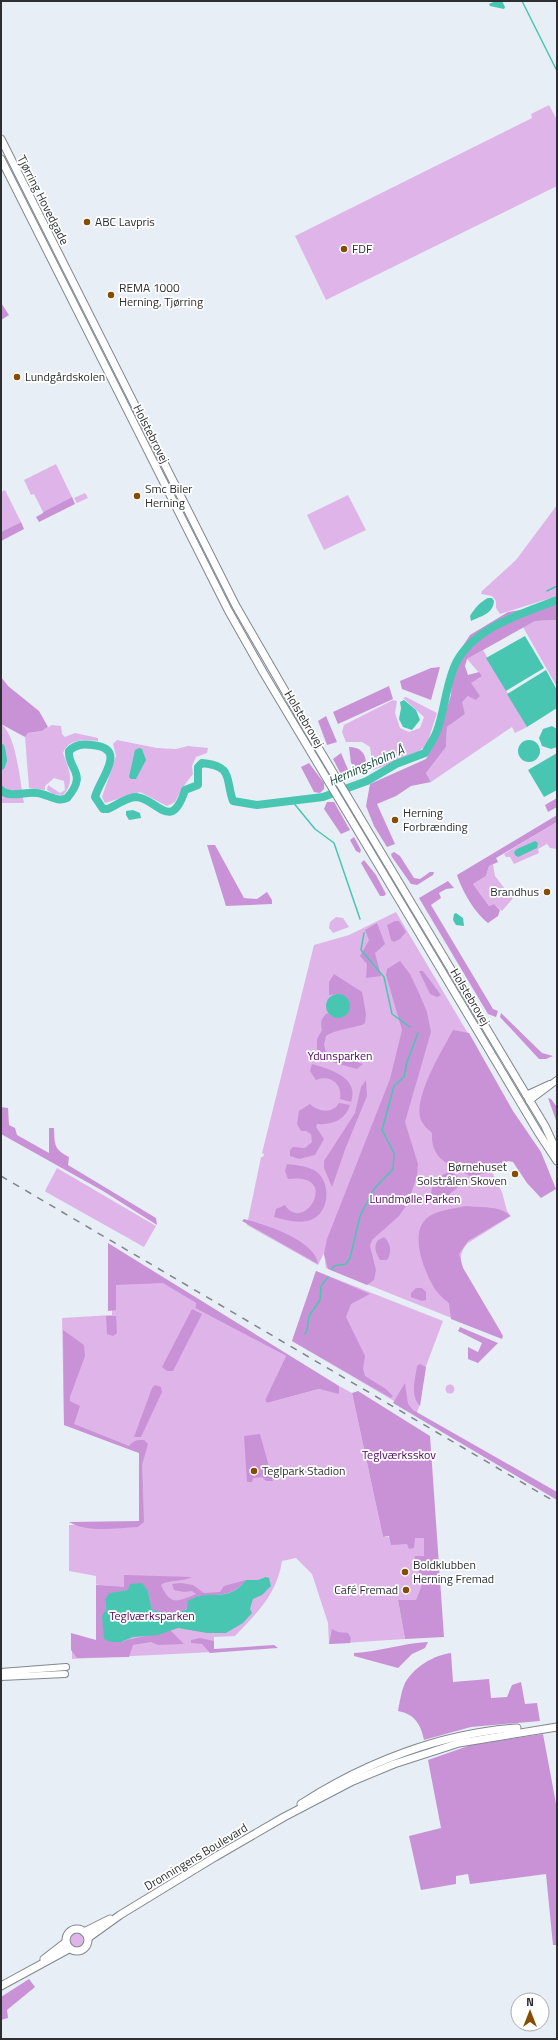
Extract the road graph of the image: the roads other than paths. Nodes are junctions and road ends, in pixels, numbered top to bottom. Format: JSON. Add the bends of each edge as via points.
{"nodes":[{"id":1,"x":1,"y":139,"type":"edge"},
{"id":2,"x":1,"y":159,"type":"edge"},
{"id":3,"x":66,"y":270,"type":"joint"},
{"id":4,"x":58,"y":273,"type":"joint"},
{"id":5,"x":555,"y":1081,"type":"edge"},
{"id":6,"x":525,"y":1100,"type":"junction"},
{"id":7,"x":557,"y":1152,"type":"edge"},
{"id":8,"x":557,"y":1161,"type":"edge"},
{"id":9,"x":66,"y":1667,"type":"dead end"},
{"id":10,"x":1,"y":1672,"type":"edge"},
{"id":11,"x":66,"y":1674,"type":"dead end"},
{"id":12,"x":1,"y":1677,"type":"edge"},
{"id":13,"x":557,"y":1727,"type":"edge"},
{"id":14,"x":120,"y":1916,"type":"junction"},
{"id":15,"x":84,"y":1932,"type":"junction"},
{"id":16,"x":88,"y":1938,"type":"junction"},
{"id":17,"x":68,"y":1945,"type":"junction"},
{"id":18,"x":1,"y":1986,"type":"edge"}],
"edges":[{"from":1,"to":3,"type":"main road","name":"Tjørring Hovedgade"},
{"from":2,"to":4,"type":"main road","name":"Tjørring Hovedgade"},
{"from":3,"to":6,"type":"main road","name":"Holstebrovej","via":[[220,575],[270,666]]},
{"from":4,"to":6,"type":"main road","name":"Holstebrovej","via":[[228,610],[495,1061]]},
{"from":5,"to":6,"type":"street"},
{"from":6,"to":7,"type":"main road","name":"Holstebrovej","via":[[545,1126]]},
{"from":6,"to":8,"type":"main road","name":"Holstebrovej","via":[[549,1151]]},
{"from":9,"to":10,"type":"street"},
{"from":11,"to":12,"type":"street"},
{"from":13,"to":14,"type":"main road","name":"Dronningens Boulevard","via":[[483,1738],[406,1759],[353,1781],[284,1817]]},
{"from":14,"to":15,"type":"main road","name":"Dronningens Boulevard"},
{"from":14,"to":16,"type":"main road","name":"Dronningens Boulevard"},
{"from":15,"to":16,"type":"main road"},
{"from":15,"to":17,"type":"main road","via":[[76,1929],[71,1931],[68,1934]]},
{"from":16,"to":17,"type":"main road","via":[[84,1949],[75,1951]]},
{"from":17,"to":18,"type":"main road"}]}
